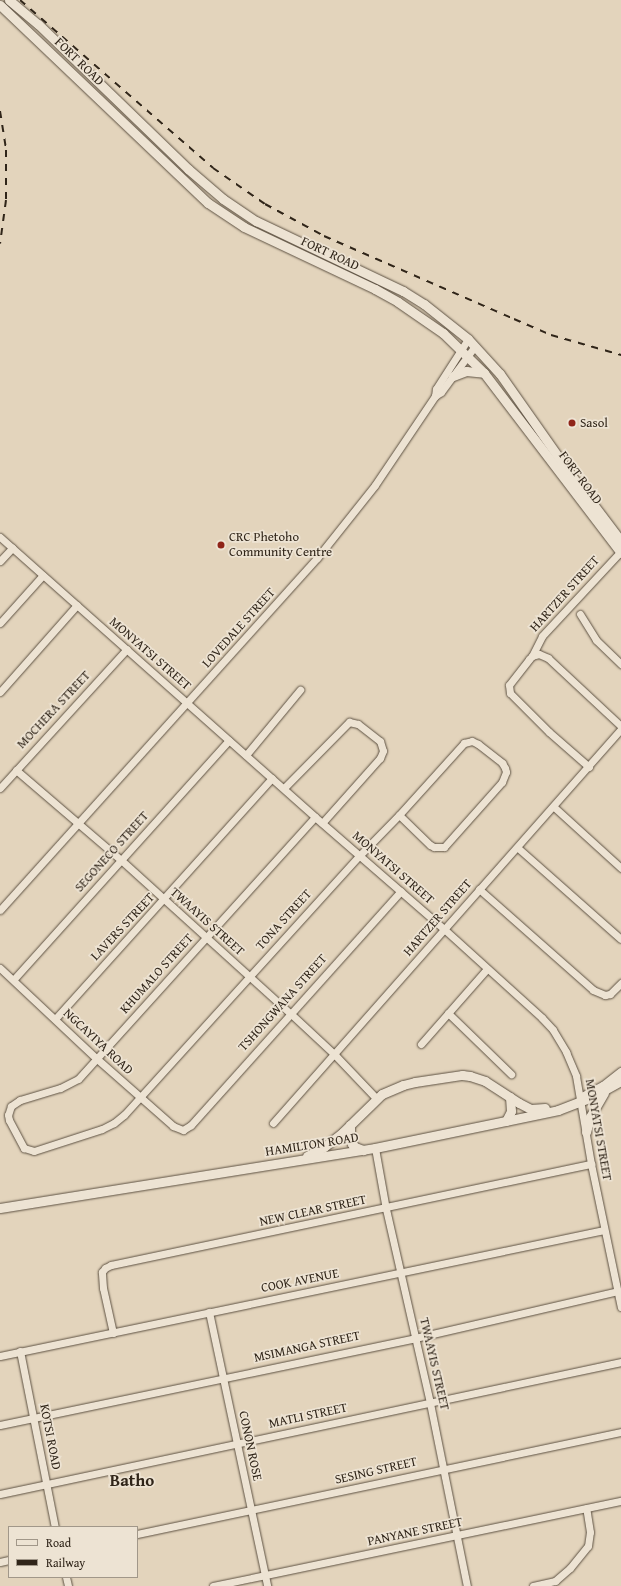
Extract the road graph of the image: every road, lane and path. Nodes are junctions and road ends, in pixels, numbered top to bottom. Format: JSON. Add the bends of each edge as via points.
{"nodes":[{"id":1,"x":9,"y":0,"type":"edge"},
{"id":2,"x":0,"y":5,"type":"edge"},
{"id":3,"x":204,"y":184,"type":"junction"},
{"id":4,"x":195,"y":192,"type":"junction"},
{"id":5,"x":468,"y":339,"type":"junction"},
{"id":6,"x":475,"y":346,"type":"junction"},
{"id":7,"x":464,"y":352,"type":"junction"},
{"id":8,"x":484,"y":373,"type":"junction"},
{"id":9,"x":452,"y":376,"type":"junction"},
{"id":10,"x":435,"y":396,"type":"junction"},
{"id":11,"x":0,"y":537,"type":"edge"},
{"id":12,"x":621,"y":541,"type":"edge"},
{"id":13,"x":12,"y":548,"type":"junction"},
{"id":14,"x":621,"y":553,"type":"edge"},
{"id":15,"x":0,"y":562,"type":"edge"},
{"id":16,"x":43,"y":576,"type":"junction"},
{"id":17,"x":77,"y":605,"type":"junction"},
{"id":18,"x":580,"y":614,"type":"dead end"},
{"id":19,"x":0,"y":623,"type":"edge"},
{"id":20,"x":127,"y":649,"type":"junction"},
{"id":21,"x":532,"y":656,"type":"junction"},
{"id":22,"x":621,"y":664,"type":"edge"},
{"id":23,"x":300,"y":690,"type":"dead end"},
{"id":24,"x":0,"y":692,"type":"edge"},
{"id":25,"x":188,"y":703,"type":"junction"},
{"id":26,"x":621,"y":726,"type":"edge"},
{"id":27,"x":621,"y":729,"type":"edge"},
{"id":28,"x":229,"y":740,"type":"junction"},
{"id":29,"x":246,"y":755,"type":"junction"},
{"id":30,"x":588,"y":767,"type":"junction"},
{"id":31,"x":16,"y":770,"type":"junction"},
{"id":32,"x":272,"y":778,"type":"junction"},
{"id":33,"x":0,"y":788,"type":"edge"},
{"id":34,"x":284,"y":788,"type":"junction"},
{"id":35,"x":554,"y":807,"type":"junction"},
{"id":36,"x":399,"y":815,"type":"junction"},
{"id":37,"x":315,"y":817,"type":"junction"},
{"id":38,"x":78,"y":823,"type":"junction"},
{"id":39,"x":322,"y":823,"type":"junction"},
{"id":40,"x":518,"y":848,"type":"junction"},
{"id":41,"x":360,"y":855,"type":"junction"},
{"id":42,"x":121,"y":860,"type":"junction"},
{"id":43,"x":621,"y":868,"type":"edge"},
{"id":44,"x":479,"y":889,"type":"junction"},
{"id":45,"x":401,"y":891,"type":"junction"},
{"id":46,"x":165,"y":899,"type":"junction"},
{"id":47,"x":0,"y":910,"type":"edge"},
{"id":48,"x":444,"y":928,"type":"junction"},
{"id":49,"x":206,"y":938,"type":"junction"},
{"id":50,"x":621,"y":940,"type":"edge"},
{"id":51,"x":0,"y":968,"type":"edge"},
{"id":52,"x":487,"y":969,"type":"junction"},
{"id":53,"x":249,"y":976,"type":"junction"},
{"id":54,"x":14,"y":979,"type":"junction"},
{"id":55,"x":621,"y":983,"type":"edge"},
{"id":56,"x":290,"y":1013,"type":"junction"},
{"id":57,"x":448,"y":1013,"type":"junction"},
{"id":58,"x":55,"y":1019,"type":"junction"},
{"id":59,"x":421,"y":1044,"type":"dead end"},
{"id":60,"x":335,"y":1054,"type":"junction"},
{"id":61,"x":96,"y":1058,"type":"junction"},
{"id":62,"x":621,"y":1072,"type":"edge"},
{"id":63,"x":511,"y":1074,"type":"dead end"},
{"id":64,"x":621,"y":1081,"type":"edge"},
{"id":65,"x":605,"y":1092,"type":"junction"},
{"id":66,"x":141,"y":1097,"type":"junction"},
{"id":67,"x":510,"y":1097,"type":"junction"},
{"id":68,"x":376,"y":1098,"type":"junction"},
{"id":69,"x":581,"y":1100,"type":"junction"},
{"id":70,"x":506,"y":1121,"type":"junction"},
{"id":71,"x":273,"y":1123,"type":"dead end"},
{"id":72,"x":350,"y":1125,"type":"junction"},
{"id":73,"x":183,"y":1130,"type":"joint"},
{"id":74,"x":586,"y":1132,"type":"junction"},
{"id":75,"x":375,"y":1148,"type":"junction"},
{"id":76,"x":365,"y":1150,"type":"junction"},
{"id":77,"x":300,"y":1160,"type":"junction"},
{"id":78,"x":591,"y":1164,"type":"junction"},
{"id":79,"x":0,"y":1208,"type":"edge"},
{"id":80,"x":386,"y":1209,"type":"junction"},
{"id":81,"x":604,"y":1230,"type":"junction"},
{"id":82,"x":402,"y":1273,"type":"junction"},
{"id":83,"x":618,"y":1291,"type":"junction"},
{"id":84,"x":621,"y":1307,"type":"edge"},
{"id":85,"x":209,"y":1312,"type":"junction"},
{"id":86,"x":113,"y":1333,"type":"junction"},
{"id":87,"x":415,"y":1338,"type":"junction"},
{"id":88,"x":20,"y":1352,"type":"junction"},
{"id":89,"x":0,"y":1356,"type":"edge"},
{"id":90,"x":621,"y":1362,"type":"edge"},
{"id":91,"x":223,"y":1377,"type":"junction"},
{"id":92,"x":430,"y":1403,"type":"junction"},
{"id":93,"x":34,"y":1417,"type":"junction"},
{"id":94,"x":0,"y":1425,"type":"edge"},
{"id":95,"x":621,"y":1432,"type":"edge"},
{"id":96,"x":237,"y":1442,"type":"junction"},
{"id":97,"x":444,"y":1469,"type":"junction"},
{"id":98,"x":46,"y":1484,"type":"junction"},
{"id":99,"x":0,"y":1494,"type":"edge"},
{"id":100,"x":621,"y":1501,"type":"edge"},
{"id":101,"x":586,"y":1508,"type":"junction"},
{"id":102,"x":252,"y":1512,"type":"junction"},
{"id":103,"x":55,"y":1526,"type":"edge"},
{"id":104,"x":138,"y":1534,"type":"edge"},
{"id":105,"x":457,"y":1535,"type":"junction"},
{"id":106,"x":265,"y":1575,"type":"junction"},
{"id":107,"x":555,"y":1583,"type":"edge"},
{"id":108,"x":213,"y":1586,"type":"edge"},
{"id":109,"x":267,"y":1586,"type":"edge"},
{"id":110,"x":467,"y":1586,"type":"edge"},
{"id":111,"x":533,"y":1586,"type":"edge"}],
"edges":[{"from":1,"to":3,"type":"main road","name":"FORT ROAD","via":[[38,24]]},
{"from":2,"to":4,"type":"main road","name":"FORT ROAD"},
{"from":3,"to":4,"type":"main road"},
{"from":3,"to":5,"type":"main road","name":"FORT ROAD","via":[[256,221],[403,291]]},
{"from":4,"to":7,"type":"main road","name":"FORT ROAD","via":[[244,227],[398,302]]},
{"from":5,"to":6,"type":"main road","name":"FORT ROAD"},
{"from":5,"to":7,"type":"street"},
{"from":6,"to":7,"type":"street","name":"LOVEDALE STREET"},
{"from":6,"to":12,"type":"main road","name":"FORT ROAD","via":[[509,386]]},
{"from":7,"to":8,"type":"main road","name":"FORT ROAD"},
{"from":7,"to":9,"type":"street","name":"LOVEDALE STREET"},
{"from":7,"to":10,"type":"street","via":[[436,389]]},
{"from":8,"to":9,"type":"main road","via":[[466,371]]},
{"from":8,"to":14,"type":"main road","name":"FORT ROAD"},
{"from":9,"to":10,"type":"street","name":"LOVEDALE STREET"},
{"from":10,"to":25,"type":"street","name":"LOVEDALE STREET","via":[[346,523]]},
{"from":11,"to":13,"type":"street","name":"MONYATSI STREET"},
{"from":13,"to":15,"type":"street"},
{"from":13,"to":16,"type":"street","name":"MONYATSI STREET"},
{"from":14,"to":21,"type":"street","name":"HARTZER STREET","via":[[548,628]]},
{"from":16,"to":17,"type":"street","name":"MONYATSI STREET"},
{"from":16,"to":19,"type":"street"},
{"from":17,"to":20,"type":"street","name":"MONYATSI STREET"},
{"from":17,"to":24,"type":"street"},
{"from":18,"to":22,"type":"street","name":"HARTZER STREET","via":[[596,640]]},
{"from":20,"to":25,"type":"street","name":"MONYATSI STREET"},
{"from":20,"to":31,"type":"street","name":"MOCHERA STREET"},
{"from":21,"to":26,"type":"street","via":[[539,654],[548,658]]},
{"from":21,"to":30,"type":"street","name":"HARTZER STREET","via":[[509,685],[510,693],[548,732]]},
{"from":23,"to":29,"type":"street"},
{"from":25,"to":28,"type":"street","name":"MONYATSI STREET"},
{"from":25,"to":38,"type":"street","name":"LOVEDALE STREET"},
{"from":27,"to":30,"type":"street","name":"HARTZER STREET"},
{"from":28,"to":29,"type":"street","name":"MONYATSI STREET"},
{"from":28,"to":42,"type":"street","name":"SEGONECO STREET"},
{"from":29,"to":32,"type":"street","name":"MONYATSI STREET"},
{"from":30,"to":35,"type":"street","name":"HARTZER STREET"},
{"from":31,"to":33,"type":"street","name":"MOCHERA STREET"},
{"from":31,"to":38,"type":"street","name":"TWAAYIS STREET"},
{"from":32,"to":34,"type":"street","name":"MONYATSI STREET"},
{"from":32,"to":46,"type":"street","name":"LAVERS STREET"},
{"from":34,"to":37,"type":"street","name":"MONYATSI STREET"},
{"from":34,"to":39,"type":"street","via":[[349,722],[358,724],[380,741],[383,751],[380,758]]},
{"from":35,"to":40,"type":"street","name":"HARTZER STREET"},
{"from":35,"to":43,"type":"street"},
{"from":36,"to":36,"type":"street","name":"TONA STREET","via":[[460,747],[468,742],[478,744],[505,768],[502,782],[444,847],[430,845]]},
{"from":36,"to":41,"type":"street","name":"TONA STREET"},
{"from":37,"to":39,"type":"street","name":"MONYATSI STREET"},
{"from":37,"to":49,"type":"street","name":"KHUMALO STREET"},
{"from":38,"to":42,"type":"street","name":"TWAAYIS STREET"},
{"from":38,"to":47,"type":"street","name":"LOVEDALE STREET"},
{"from":39,"to":41,"type":"street","name":"MONYATSI STREET"},
{"from":40,"to":44,"type":"street","name":"HARTZER STREET"},
{"from":40,"to":50,"type":"street"},
{"from":41,"to":45,"type":"street","name":"MONYATSI STREET"},
{"from":41,"to":53,"type":"street","name":"TONA STREET"},
{"from":42,"to":46,"type":"street","name":"TWAAYIS STREET"},
{"from":42,"to":54,"type":"street","name":"SEGONECO STREET"},
{"from":44,"to":48,"type":"street","name":"HARTZER STREET"},
{"from":44,"to":55,"type":"street","via":[[593,990],[605,995],[610,994]]},
{"from":45,"to":48,"type":"street","name":"MONYATSI STREET"},
{"from":45,"to":56,"type":"street","name":"TSHONGWANA STREET"},
{"from":46,"to":49,"type":"street","name":"TWAAYIS STREET"},
{"from":46,"to":58,"type":"street","name":"LAVERS STREET"},
{"from":48,"to":52,"type":"street","name":"MONYATSI STREET"},
{"from":48,"to":60,"type":"street","name":"HARTZER STREET"},
{"from":49,"to":53,"type":"street","name":"TWAAYIS STREET"},
{"from":49,"to":61,"type":"street","name":"KHUMALO STREET"},
{"from":51,"to":54,"type":"street","name":"NGCAYIYA ROAD"},
{"from":52,"to":57,"type":"street"},
{"from":52,"to":69,"type":"street","name":"MONYATSI STREET","via":[[553,1030],[572,1063]]},
{"from":53,"to":56,"type":"street","name":"TWAAYIS STREET"},
{"from":53,"to":66,"type":"street","name":"TONA STREET"},
{"from":54,"to":58,"type":"street","name":"NGCAYIYA ROAD"},
{"from":56,"to":60,"type":"street","name":"TWAAYIS STREET"},
{"from":56,"to":73,"type":"street","name":"TSHONGWANA STREET","via":[[191,1125]]},
{"from":57,"to":59,"type":"street"},
{"from":57,"to":63,"type":"street"},
{"from":58,"to":61,"type":"street","name":"NGCAYIYA ROAD"},
{"from":60,"to":68,"type":"street","name":"TWAAYIS STREET"},
{"from":60,"to":71,"type":"street","name":"HARTZER STREET"},
{"from":61,"to":66,"type":"street","name":"NGCAYIYA ROAD"},
{"from":61,"to":66,"type":"street","name":"KHUMALO STREET","via":[[86,1072],[69,1085],[20,1100],[11,1106],[9,1120],[24,1148],[34,1150],[102,1129],[124,1115]]},
{"from":62,"to":69,"type":"main road","name":"HAMILTON ROAD"},
{"from":64,"to":65,"type":"main road","name":"HAMILTON ROAD"},
{"from":65,"to":69,"type":"main road","name":"HAMILTON ROAD"},
{"from":65,"to":74,"type":"main road","via":[[593,1110]]},
{"from":66,"to":73,"type":"street","name":"NGCAYIYA ROAD","via":[[173,1126]]},
{"from":67,"to":68,"type":"main road","via":[[485,1080],[462,1075],[403,1085]]},
{"from":67,"to":69,"type":"main road","name":"HAMILTON ROAD","via":[[531,1109],[554,1107]]},
{"from":67,"to":70,"type":"main road","via":[[511,1112]]},
{"from":68,"to":72,"type":"main road"},
{"from":69,"to":70,"type":"main road","name":"HAMILTON ROAD","via":[[558,1110]]},
{"from":69,"to":74,"type":"street","name":"MONYATSI STREET"},
{"from":70,"to":75,"type":"main road","name":"HAMILTON ROAD"},
{"from":72,"to":76,"type":"main road","via":[[352,1144]]},
{"from":72,"to":77,"type":"main road","via":[[324,1147]]},
{"from":74,"to":78,"type":"street","name":"MONYATSI STREET"},
{"from":75,"to":76,"type":"main road","name":"HAMILTON ROAD"},
{"from":75,"to":80,"type":"street","name":"TWAAYIS STREET"},
{"from":76,"to":77,"type":"main road","name":"HAMILTON ROAD"},
{"from":77,"to":79,"type":"main road","name":"HAMILTON ROAD"},
{"from":78,"to":80,"type":"street","name":"NEW CLEAR STREET"},
{"from":78,"to":81,"type":"street","name":"MONYATSI STREET"},
{"from":80,"to":82,"type":"street","name":"TWAAYIS STREET"},
{"from":80,"to":86,"type":"street","name":"NEW CLEAR STREET","via":[[105,1268],[102,1272],[103,1288]]},
{"from":81,"to":82,"type":"street","name":"COOK AVENUE"},
{"from":81,"to":83,"type":"street","name":"MONYATSI STREET"},
{"from":82,"to":85,"type":"street","name":"COOK AVENUE"},
{"from":82,"to":87,"type":"street","name":"TWAAYIS STREET"},
{"from":83,"to":84,"type":"street","name":"MONYATSI STREET"},
{"from":83,"to":87,"type":"street","name":"MSIMANGA STREET"},
{"from":85,"to":86,"type":"street","name":"COOK AVENUE"},
{"from":85,"to":91,"type":"street","name":"CONON ROSE"},
{"from":86,"to":88,"type":"street","name":"COOK AVENUE"},
{"from":87,"to":91,"type":"street","name":"MSIMANGA STREET"},
{"from":87,"to":92,"type":"street","name":"TWAAYIS STREET"},
{"from":88,"to":89,"type":"street","name":"COOK AVENUE"},
{"from":88,"to":93,"type":"street","name":"KOTSI ROAD"},
{"from":90,"to":92,"type":"street","name":"MATLI STREET"},
{"from":91,"to":93,"type":"street","name":"MSIMANGA STREET"},
{"from":91,"to":96,"type":"street","name":"CONON ROSE"},
{"from":92,"to":96,"type":"street","name":"MATLI STREET"},
{"from":92,"to":97,"type":"street","name":"TWAAYIS STREET"},
{"from":93,"to":94,"type":"street","name":"MSIMANGA STREET"},
{"from":93,"to":98,"type":"street","name":"KOTSI ROAD"},
{"from":95,"to":97,"type":"street","name":"SESING STREET"},
{"from":96,"to":98,"type":"street","name":"MATLI STREET"},
{"from":96,"to":102,"type":"street","name":"CONON ROSE"},
{"from":97,"to":102,"type":"street","name":"SESING STREET"},
{"from":97,"to":105,"type":"street","name":"TWAAYIS STREET"},
{"from":98,"to":99,"type":"street","name":"MATLI STREET"},
{"from":98,"to":103,"type":"street","name":"KOTSI ROAD"},
{"from":100,"to":101,"type":"street","name":"PANYANE STREET"},
{"from":101,"to":105,"type":"street","name":"PANYANE STREET"},
{"from":101,"to":107,"type":"street","via":[[590,1532],[588,1546]]},
{"from":102,"to":104,"type":"street","name":"SESING STREET"},
{"from":102,"to":106,"type":"street","name":"CONON ROSE"},
{"from":105,"to":106,"type":"street","name":"PANYANE STREET"},
{"from":105,"to":110,"type":"street","name":"TWAAYIS STREET"},
{"from":106,"to":108,"type":"street","name":"PANYANE STREET"},
{"from":106,"to":109,"type":"street","name":"CONON ROSE"},
{"from":107,"to":111,"type":"street"}]}
